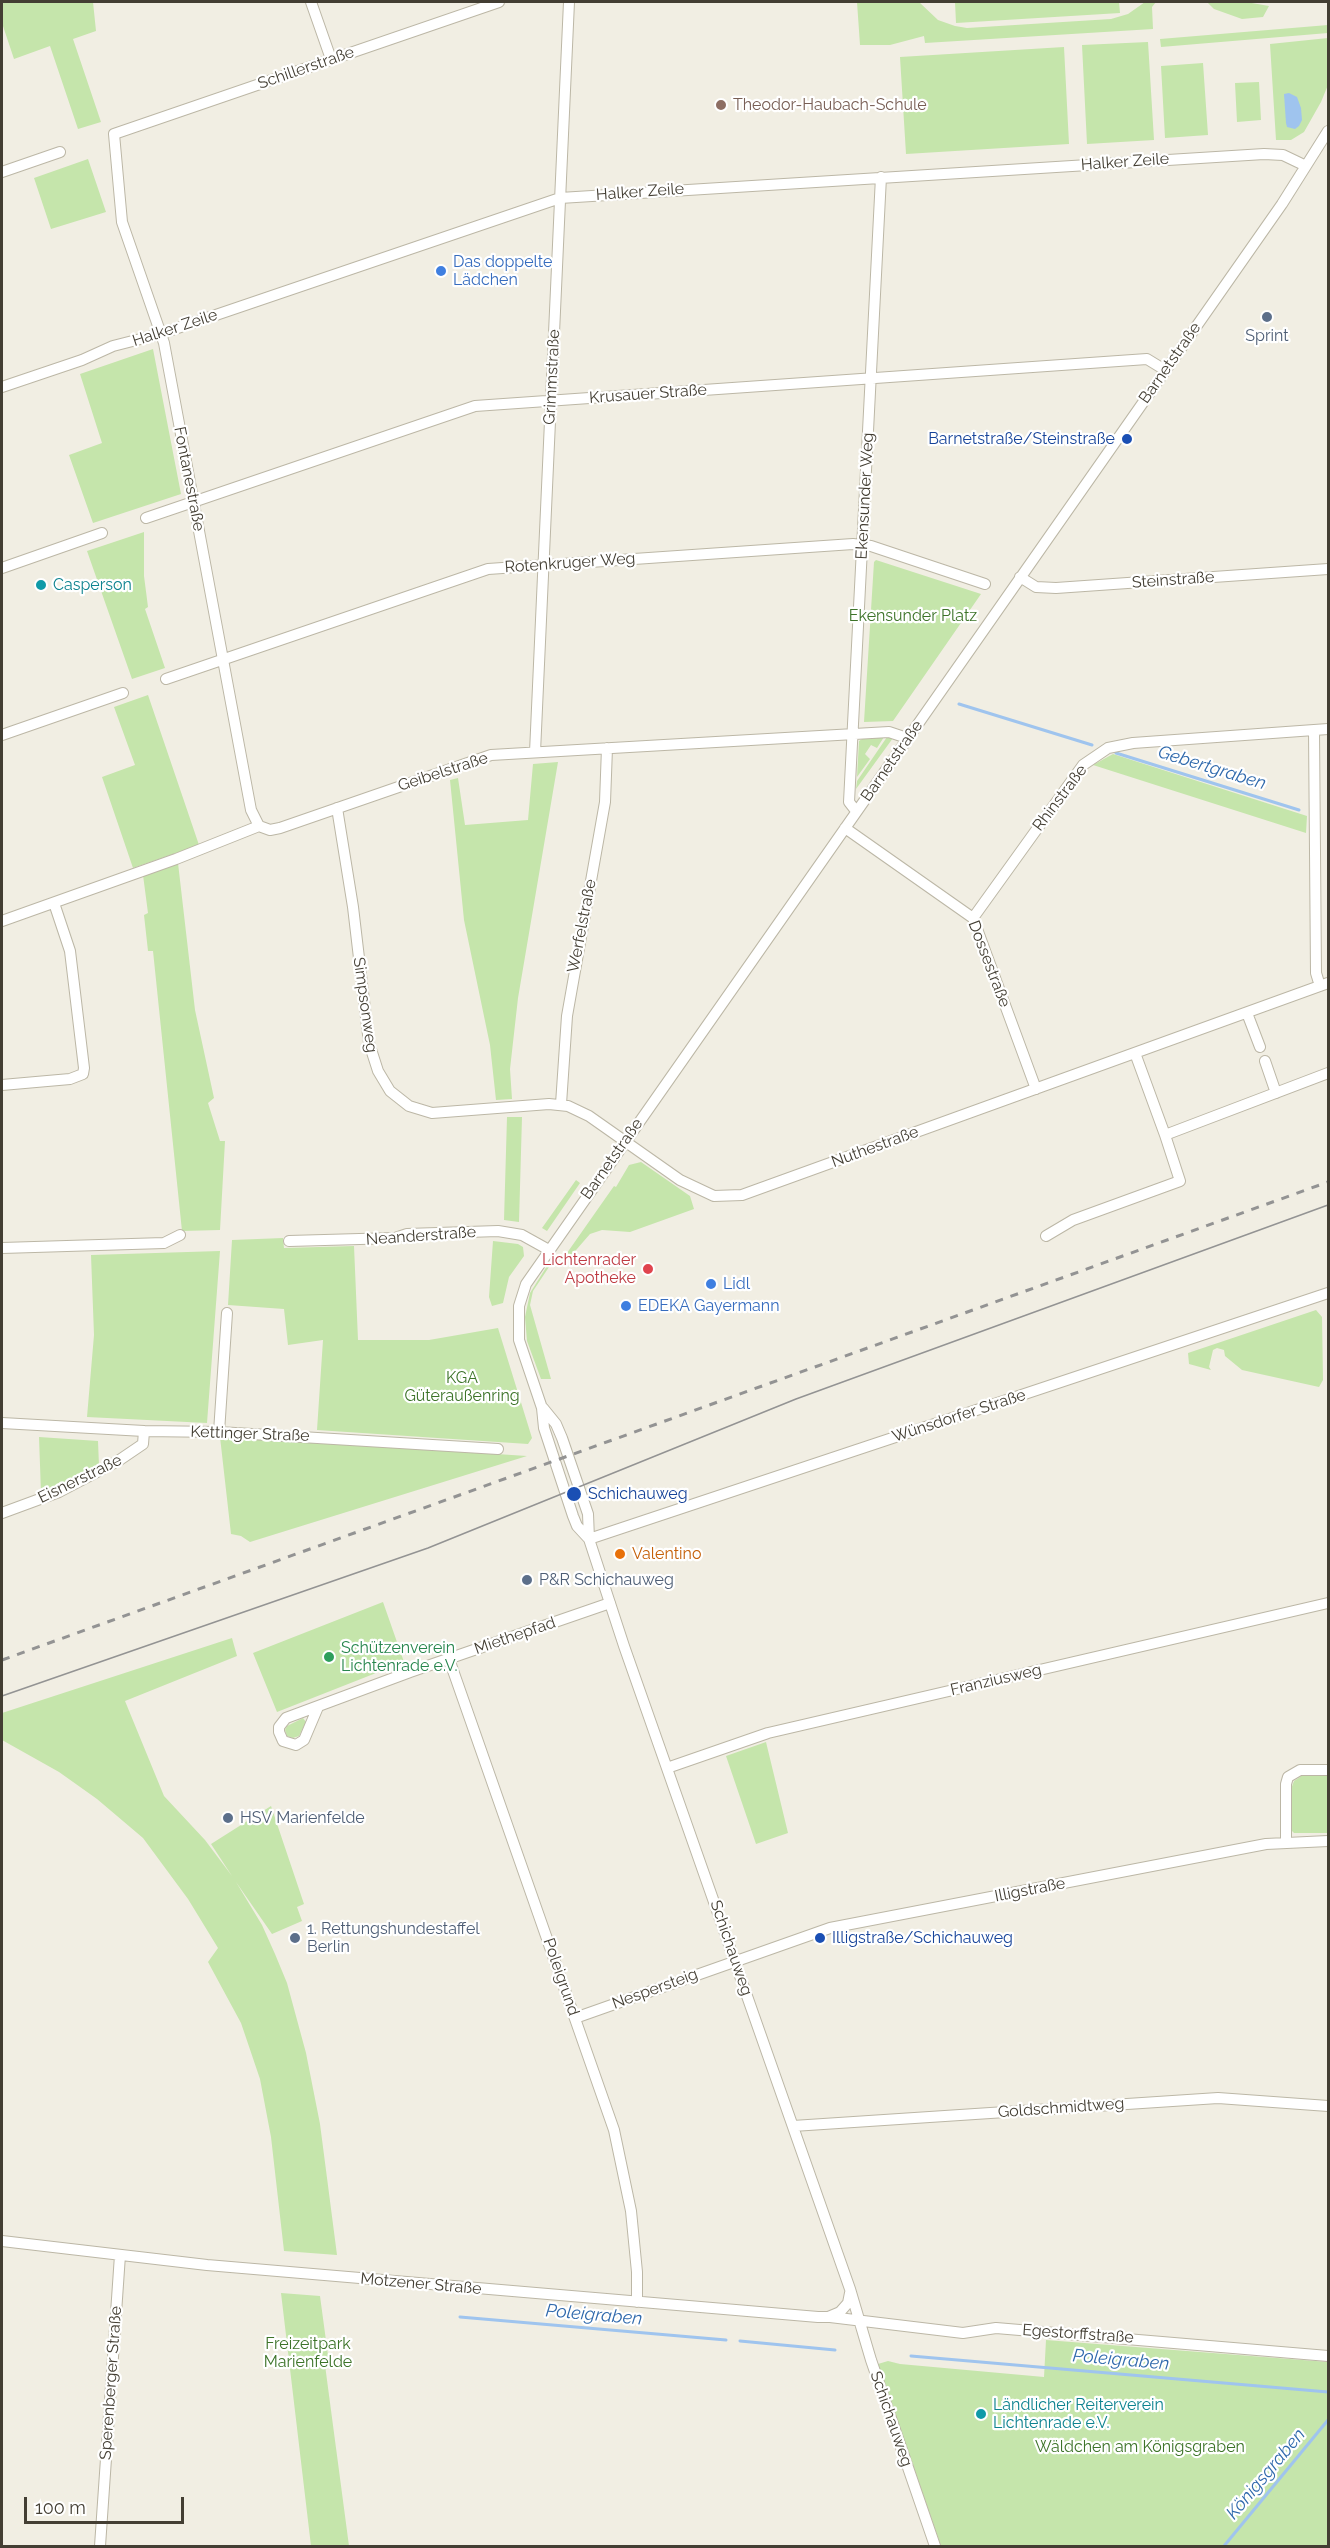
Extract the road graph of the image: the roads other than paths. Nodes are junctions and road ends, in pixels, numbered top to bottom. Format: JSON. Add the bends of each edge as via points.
{"nodes":[{"id":1,"x":311,"y":2,"type":"edge"},
{"id":2,"x":499,"y":2,"type":"edge"},
{"id":3,"x":569,"y":2,"type":"edge"},
{"id":4,"x":331,"y":59,"type":"junction"},
{"id":5,"x":1329,"y":131,"type":"edge"},
{"id":6,"x":114,"y":134,"type":"joint"},
{"id":7,"x":60,"y":152,"type":"dead end"},
{"id":8,"x":1306,"y":166,"type":"junction"},
{"id":9,"x":2,"y":172,"type":"edge"},
{"id":10,"x":880,"y":177,"type":"junction"},
{"id":11,"x":560,"y":198,"type":"junction"},
{"id":12,"x":160,"y":334,"type":"junction"},
{"id":13,"x":1165,"y":370,"type":"junction"},
{"id":14,"x":871,"y":378,"type":"junction"},
{"id":15,"x":2,"y":387,"type":"edge"},
{"id":16,"x":550,"y":400,"type":"junction"},
{"id":17,"x":194,"y":502,"type":"junction"},
{"id":18,"x":146,"y":518,"type":"dead end"},
{"id":19,"x":102,"y":533,"type":"dead end"},
{"id":20,"x":862,"y":544,"type":"junction"},
{"id":21,"x":543,"y":565,"type":"junction"},
{"id":22,"x":2,"y":568,"type":"edge"},
{"id":23,"x":1329,"y":570,"type":"edge"},
{"id":24,"x":1020,"y":577,"type":"junction"},
{"id":25,"x":985,"y":584,"type":"dead end"},
{"id":26,"x":223,"y":659,"type":"junction"},
{"id":27,"x":166,"y":679,"type":"dead end"},
{"id":28,"x":123,"y":693,"type":"dead end"},
{"id":29,"x":1329,"y":729,"type":"edge"},
{"id":30,"x":1314,"y":730,"type":"junction"},
{"id":31,"x":852,"y":734,"type":"junction"},
{"id":32,"x":2,"y":735,"type":"edge"},
{"id":33,"x":907,"y":738,"type":"junction"},
{"id":34,"x":607,"y":748,"type":"junction"},
{"id":35,"x":535,"y":752,"type":"junction"},
{"id":36,"x":337,"y":808,"type":"junction"},
{"id":37,"x":856,"y":811,"type":"junction"},
{"id":38,"x":259,"y":826,"type":"junction"},
{"id":39,"x":845,"y":828,"type":"junction"},
{"id":40,"x":54,"y":903,"type":"junction"},
{"id":41,"x":973,"y":918,"type":"junction"},
{"id":42,"x":2,"y":921,"type":"edge"},
{"id":43,"x":1324,"y":985,"type":"edge"},
{"id":44,"x":1247,"y":1013,"type":"junction"},
{"id":45,"x":1260,"y":1047,"type":"dead end"},
{"id":46,"x":1135,"y":1053,"type":"junction"},
{"id":47,"x":1265,"y":1061,"type":"dead end"},
{"id":48,"x":1329,"y":1073,"type":"edge"},
{"id":49,"x":2,"y":1084,"type":"edge"},
{"id":50,"x":1036,"y":1089,"type":"junction"},
{"id":51,"x":1276,"y":1093,"type":"junction"},
{"id":52,"x":561,"y":1104,"type":"junction"},
{"id":53,"x":1165,"y":1135,"type":"junction"},
{"id":54,"x":625,"y":1141,"type":"junction"},
{"id":55,"x":180,"y":1235,"type":"dead end"},
{"id":56,"x":1046,"y":1236,"type":"dead end"},
{"id":57,"x":290,"y":1240,"type":"dead end"},
{"id":58,"x":2,"y":1248,"type":"edge"},
{"id":59,"x":549,"y":1250,"type":"junction"},
{"id":60,"x":1327,"y":1294,"type":"edge"},
{"id":61,"x":1329,"y":1307,"type":"edge"},
{"id":62,"x":227,"y":1313,"type":"dead end"},
{"id":63,"x":2,"y":1423,"type":"edge"},
{"id":64,"x":144,"y":1431,"type":"junction"},
{"id":65,"x":219,"y":1432,"type":"junction"},
{"id":66,"x":498,"y":1449,"type":"dead end"},
{"id":67,"x":2,"y":1513,"type":"edge"},
{"id":68,"x":590,"y":1539,"type":"junction"},
{"id":69,"x":610,"y":1603,"type":"junction"},
{"id":70,"x":1329,"y":1603,"type":"edge"},
{"id":71,"x":449,"y":1659,"type":"junction"},
{"id":72,"x":318,"y":1707,"type":"dead end"},
{"id":73,"x":667,"y":1768,"type":"junction"},
{"id":74,"x":1329,"y":1770,"type":"edge"},
{"id":75,"x":1329,"y":1841,"type":"edge"},
{"id":76,"x":1286,"y":1842,"type":"junction"},
{"id":77,"x":735,"y":1961,"type":"junction"},
{"id":78,"x":575,"y":2018,"type":"junction"},
{"id":79,"x":1329,"y":2106,"type":"edge"},
{"id":80,"x":793,"y":2126,"type":"junction"},
{"id":81,"x":2,"y":2241,"type":"edge"},
{"id":82,"x":120,"y":2255,"type":"junction"},
{"id":83,"x":850,"y":2289,"type":"junction"},
{"id":84,"x":637,"y":2302,"type":"junction"},
{"id":85,"x":828,"y":2317,"type":"junction"},
{"id":86,"x":859,"y":2322,"type":"junction"},
{"id":87,"x":1329,"y":2356,"type":"edge"},
{"id":88,"x":100,"y":2547,"type":"edge"},
{"id":89,"x":935,"y":2547,"type":"edge"}],
"edges":[{"from":1,"to":4,"type":"street"},
{"from":2,"to":4,"type":"street","name":"Schillerstraße"},
{"from":3,"to":11,"type":"street","name":"Grimmstraße"},
{"from":4,"to":6,"type":"street","name":"Schillerstraße"},
{"from":5,"to":8,"type":"street","name":"Barnetstraße"},
{"from":6,"to":12,"type":"street","name":"Fontanestraße","via":[[122,222]]},
{"from":7,"to":9,"type":"street"},
{"from":8,"to":10,"type":"street","name":"Halker Zeile","via":[[1283,154],[1263,154]]},
{"from":8,"to":13,"type":"street","name":"Barnetstraße"},
{"from":10,"to":11,"type":"street","name":"Halker Zeile"},
{"from":10,"to":14,"type":"street","name":"Ekensunder Weg"},
{"from":11,"to":12,"type":"street","name":"Halker Zeile"},
{"from":11,"to":16,"type":"street","name":"Grimmstraße"},
{"from":12,"to":15,"type":"street","name":"Halker Zeile","via":[[113,346]]},
{"from":12,"to":17,"type":"street","name":"Fontanestraße"},
{"from":13,"to":14,"type":"street","name":"Krusauer Straße","via":[[1148,359]]},
{"from":13,"to":24,"type":"street","name":"Barnetstraße"},
{"from":14,"to":16,"type":"street","name":"Krusauer Straße"},
{"from":14,"to":20,"type":"street","name":"Ekensunder Weg"},
{"from":16,"to":17,"type":"street","name":"Krusauer Straße","via":[[470,407]]},
{"from":16,"to":21,"type":"street","name":"Grimmstraße"},
{"from":17,"to":18,"type":"street","name":"Krusauer Straße"},
{"from":17,"to":26,"type":"street","name":"Fontanestraße"},
{"from":19,"to":22,"type":"street"},
{"from":20,"to":21,"type":"street","name":"Rotenkruger Weg"},
{"from":20,"to":25,"type":"street","name":"Rotenkruger Weg"},
{"from":20,"to":31,"type":"street","name":"Ekensunder Weg"},
{"from":21,"to":26,"type":"street","name":"Rotenkruger Weg","via":[[482,570]]},
{"from":21,"to":35,"type":"street","name":"Grimmstraße"},
{"from":23,"to":24,"type":"street","name":"Steinstraße","via":[[1056,588],[1036,586]]},
{"from":24,"to":33,"type":"street","name":"Barnetstraße"},
{"from":26,"to":27,"type":"street","name":"Rotenkruger Weg"},
{"from":26,"to":38,"type":"street","name":"Fontanestraße","via":[[251,810]]},
{"from":28,"to":32,"type":"street"},
{"from":29,"to":30,"type":"street","name":"Rhinstraße"},
{"from":30,"to":41,"type":"street","name":"Rhinstraße","via":[[1133,743],[1101,752],[1083,765],[1069,783]]},
{"from":30,"to":43,"type":"street","via":[[1316,973]]},
{"from":31,"to":33,"type":"street","name":"Geibelstraße","via":[[889,732]]},
{"from":31,"to":34,"type":"street","name":"Geibelstraße"},
{"from":31,"to":37,"type":"street","name":"Ekensunder Weg","via":[[849,802]]},
{"from":33,"to":37,"type":"street","name":"Barnetstraße"},
{"from":34,"to":35,"type":"street","name":"Geibelstraße"},
{"from":34,"to":52,"type":"street","name":"Werfelstraße","via":[[602,822],[567,1016]]},
{"from":35,"to":36,"type":"street","name":"Geibelstraße","via":[[491,755]]},
{"from":36,"to":38,"type":"street","name":"Geibelstraße","via":[[280,828]]},
{"from":36,"to":52,"type":"street","name":"Simpsonweg","via":[[369,1042],[386,1085],[403,1103],[432,1113]]},
{"from":37,"to":39,"type":"street","name":"Barnetstraße"},
{"from":38,"to":40,"type":"street","name":"Geibelstraße"},
{"from":39,"to":41,"type":"street","name":"Dossestraße"},
{"from":39,"to":54,"type":"street","name":"Barnetstraße"},
{"from":40,"to":42,"type":"street","name":"Geibelstraße"},
{"from":40,"to":49,"type":"street","via":[[70,951],[83,1074],[70,1079]]},
{"from":41,"to":50,"type":"street","name":"Dossestraße"},
{"from":43,"to":44,"type":"street","name":"Nuthestraße"},
{"from":44,"to":45,"type":"street"},
{"from":44,"to":46,"type":"street","name":"Nuthestraße"},
{"from":46,"to":50,"type":"street","name":"Nuthestraße"},
{"from":46,"to":53,"type":"street"},
{"from":47,"to":51,"type":"street"},
{"from":48,"to":51,"type":"street"},
{"from":50,"to":54,"type":"street","name":"Nuthestraße","via":[[734,1196],[704,1193]]},
{"from":51,"to":53,"type":"street"},
{"from":52,"to":54,"type":"street","name":"Simpsonweg","via":[[589,1116]]},
{"from":53,"to":56,"type":"street","via":[[1180,1181],[1072,1220]]},
{"from":54,"to":59,"type":"street","name":"Barnetstraße"},
{"from":55,"to":58,"type":"street","via":[[164,1243]]},
{"from":57,"to":59,"type":"street","name":"Neanderstraße","via":[[498,1231],[522,1235]]},
{"from":59,"to":68,"type":"street","name":"Barnetstraße","via":[[526,1284],[518,1316],[519,1340],[542,1408],[562,1438],[590,1522]]},
{"from":60,"to":61,"type":"street"},
{"from":60,"to":68,"type":"street","name":"Wünsdorfer Straße"},
{"from":62,"to":65,"type":"street"},
{"from":63,"to":64,"type":"street","name":"Kettinger Straße"},
{"from":64,"to":65,"type":"street","name":"Kettinger Straße"},
{"from":64,"to":67,"type":"street","name":"Eisnerstraße","via":[[143,1444],[118,1461],[59,1492]]},
{"from":65,"to":66,"type":"street","name":"Kettinger Straße"},
{"from":68,"to":69,"type":"street","name":"Schichauweg"},
{"from":69,"to":71,"type":"street","name":"Miethepfad"},
{"from":69,"to":73,"type":"street","name":"Schichauweg"},
{"from":70,"to":73,"type":"street","name":"Franziusweg","via":[[768,1733]]},
{"from":71,"to":72,"type":"street","name":"Miethepfad"},
{"from":71,"to":78,"type":"street","name":"Poleigrund"},
{"from":73,"to":77,"type":"street","name":"Schichauweg"},
{"from":74,"to":76,"type":"street","via":[[1300,1770],[1288,1777]]},
{"from":75,"to":76,"type":"street","name":"Illigstraße"},
{"from":76,"to":77,"type":"street","name":"Illigstraße","via":[[830,1928]]},
{"from":77,"to":78,"type":"street","name":"Nespersteig"},
{"from":77,"to":80,"type":"street","name":"Schichauweg"},
{"from":78,"to":84,"type":"street","name":"Poleigrund","via":[[610,2119],[625,2178],[636,2252]]},
{"from":79,"to":80,"type":"street","name":"Goldschmidtweg","via":[[1218,2098]]},
{"from":80,"to":83,"type":"street","name":"Schichauweg"},
{"from":81,"to":82,"type":"street","name":"Motzener Straße"},
{"from":82,"to":84,"type":"street","name":"Motzener Straße"},
{"from":82,"to":88,"type":"street","name":"Sperenberger Straße"},
{"from":83,"to":85,"type":"street","name":"Motzener Straße","via":[[848,2303]]},
{"from":83,"to":86,"type":"street","name":"Schichauweg"},
{"from":84,"to":85,"type":"street","name":"Motzener Straße"},
{"from":85,"to":86,"type":"street","name":"Egestorffstraße"},
{"from":86,"to":87,"type":"street","name":"Egestorffstraße","via":[[963,2333],[996,2328]]},
{"from":86,"to":89,"type":"street","name":"Schichauweg"}]}
